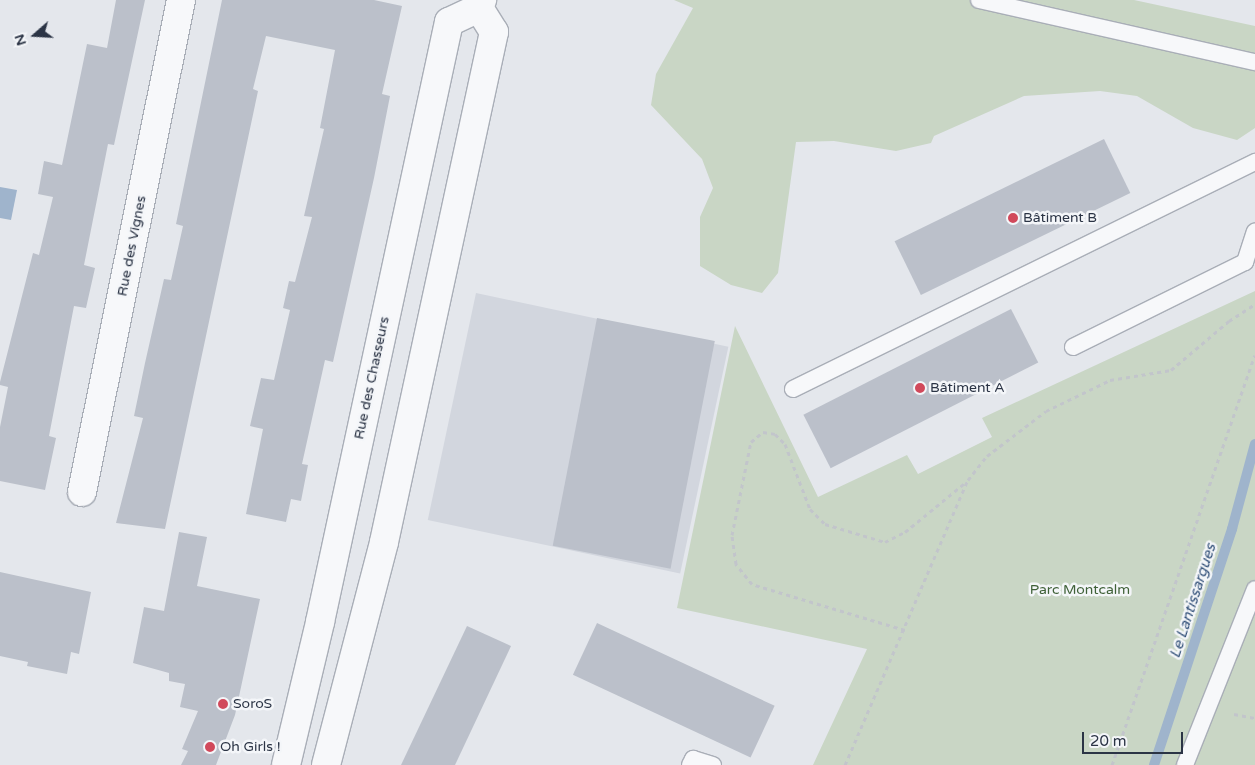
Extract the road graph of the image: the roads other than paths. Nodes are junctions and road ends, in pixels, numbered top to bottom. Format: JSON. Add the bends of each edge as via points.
{"nodes":[{"id":1,"x":181,"y":0,"type":"edge"},
{"id":2,"x":979,"y":0,"type":"edge"},
{"id":3,"x":480,"y":4,"type":"edge"},
{"id":4,"x":1255,"y":62,"type":"edge"},
{"id":5,"x":1255,"y":162,"type":"edge"},
{"id":6,"x":1255,"y":232,"type":"edge"},
{"id":7,"x":1073,"y":347,"type":"dead end"},
{"id":8,"x":793,"y":389,"type":"dead end"},
{"id":9,"x":82,"y":492,"type":"dead end"},
{"id":10,"x":1255,"y":589,"type":"edge"},
{"id":11,"x":286,"y":765,"type":"edge"},
{"id":12,"x":326,"y":765,"type":"edge"},
{"id":13,"x":690,"y":765,"type":"edge"},
{"id":14,"x":713,"y":765,"type":"edge"},
{"id":15,"x":1185,"y":765,"type":"edge"}],
"edges":[{"from":1,"to":9,"type":"street","name":"Rue des Vignes"},
{"from":2,"to":4,"type":"lane"},
{"from":3,"to":11,"type":"street","name":"Rue des Chasseurs","via":[[449,22],[320,622]]},
{"from":3,"to":12,"type":"street","name":"Rue des Chasseurs","via":[[494,32],[384,542]]},
{"from":5,"to":8,"type":"lane"},
{"from":6,"to":7,"type":"lane","via":[[1245,262]]},
{"from":10,"to":15,"type":"lane"},
{"from":13,"to":14,"type":"lane","via":[[693,760]]}]}
